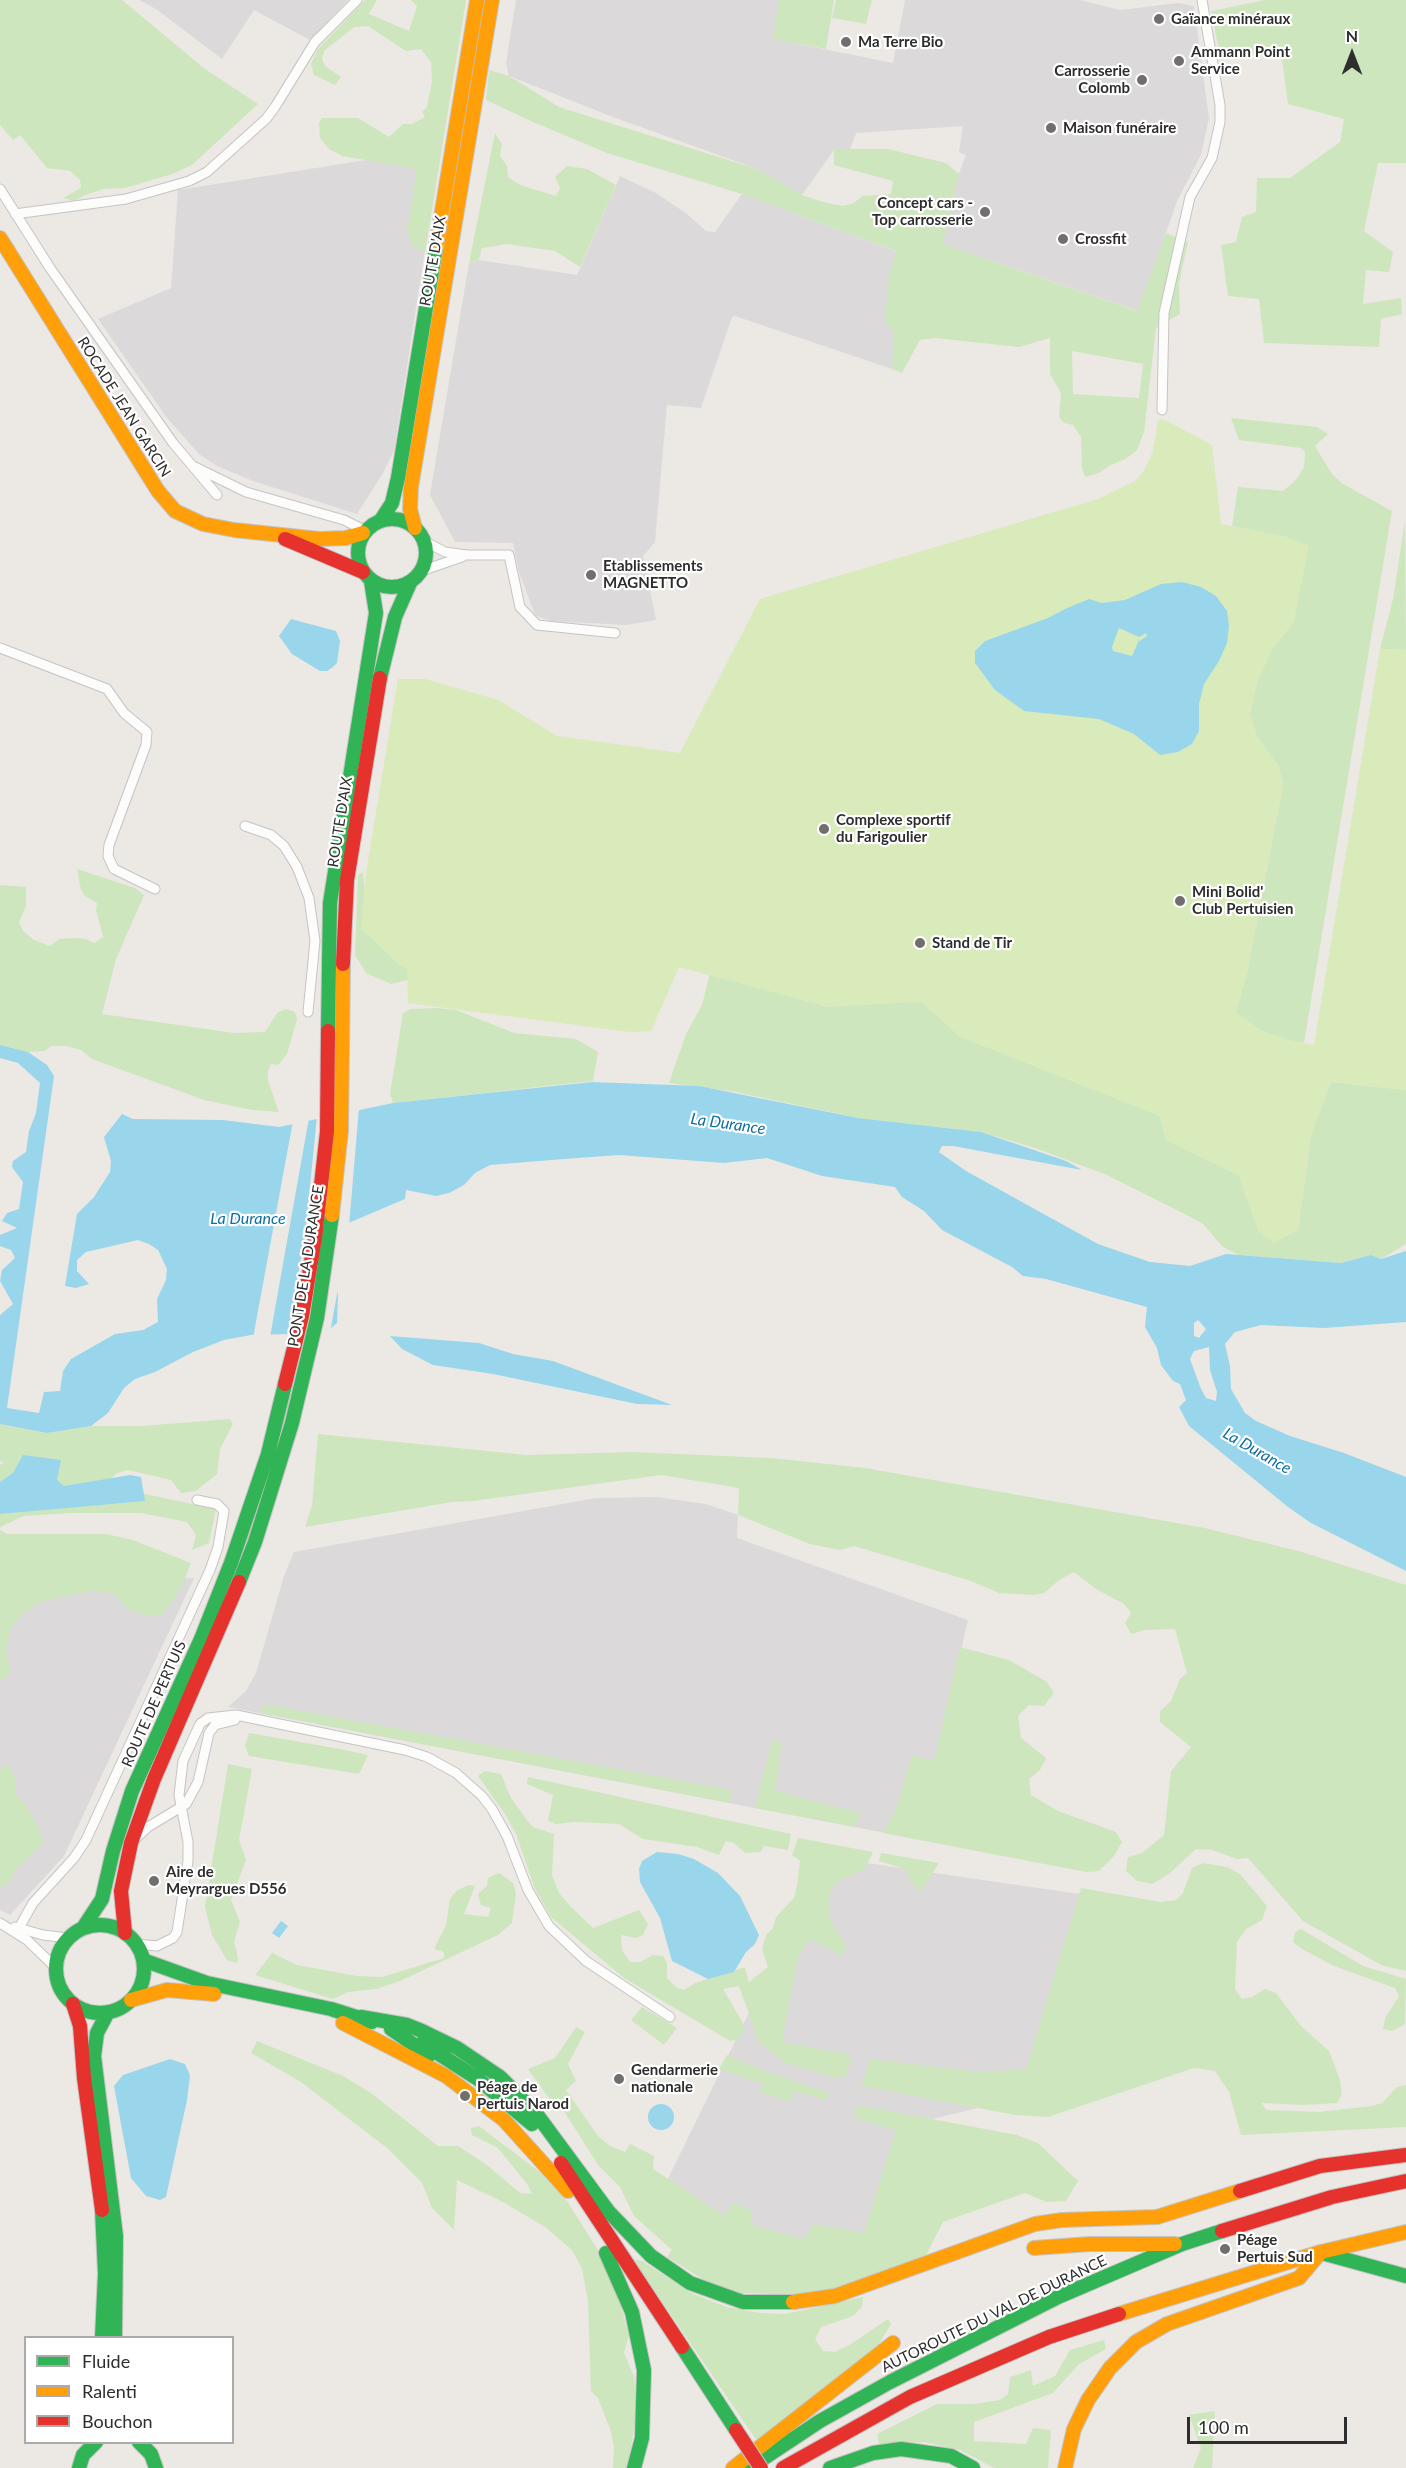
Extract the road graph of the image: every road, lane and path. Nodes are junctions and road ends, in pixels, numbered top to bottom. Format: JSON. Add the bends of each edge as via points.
{"nodes":[{"id":1,"x":357,"y":0,"type":"edge"},
{"id":2,"x":477,"y":0,"type":"edge"},
{"id":3,"x":492,"y":0,"type":"edge"},
{"id":4,"x":1202,"y":0,"type":"edge"},
{"id":5,"x":0,"y":189,"type":"edge"},
{"id":6,"x":15,"y":214,"type":"junction"},
{"id":7,"x":0,"y":238,"type":"edge"},
{"id":8,"x":1162,"y":410,"type":"dead end"},
{"id":9,"x":188,"y":464,"type":"junction"},
{"id":10,"x":217,"y":495,"type":"dead end"},
{"id":11,"x":381,"y":520,"type":"junction"},
{"id":12,"x":415,"y":528,"type":"junction"},
{"id":13,"x":265,"y":531,"type":"junction"},
{"id":14,"x":365,"y":532,"type":"junction"},
{"id":15,"x":424,"y":541,"type":"junction"},
{"id":16,"x":467,"y":555,"type":"junction"},
{"id":17,"x":421,"y":571,"type":"junction"},
{"id":18,"x":367,"y":576,"type":"junction"},
{"id":19,"x":410,"y":583,"type":"junction"},
{"id":20,"x":615,"y":633,"type":"dead end"},
{"id":21,"x":0,"y":648,"type":"edge"},
{"id":22,"x":245,"y":826,"type":"dead end"},
{"id":23,"x":155,"y":889,"type":"dead end"},
{"id":24,"x":308,"y":1012,"type":"dead end"},
{"id":25,"x":328,"y":1072,"type":"joint"},
{"id":26,"x":343,"y":1073,"type":"joint"},
{"id":27,"x":255,"y":1492,"type":"joint"},
{"id":28,"x":270,"y":1496,"type":"joint"},
{"id":29,"x":197,"y":1500,"type":"dead end"},
{"id":30,"x":261,"y":1721,"type":"junction"},
{"id":31,"x":181,"y":1809,"type":"junction"},
{"id":32,"x":131,"y":1843,"type":"junction"},
{"id":33,"x":0,"y":1922,"type":"edge"},
{"id":34,"x":19,"y":1928,"type":"junction"},
{"id":35,"x":83,"y":1928,"type":"junction"},
{"id":36,"x":126,"y":1933,"type":"junction"},
{"id":37,"x":68,"y":1938,"type":"junction"},
{"id":38,"x":136,"y":1944,"type":"junction"},
{"id":39,"x":143,"y":1960,"type":"junction"},
{"id":40,"x":55,"y":1967,"type":"junction"},
{"id":41,"x":131,"y":2000,"type":"junction"},
{"id":42,"x":73,"y":2004,"type":"junction"},
{"id":43,"x":108,"y":2013,"type":"junction"},
{"id":44,"x":670,"y":2017,"type":"dead end"},
{"id":45,"x":360,"y":2018,"type":"junction"},
{"id":46,"x":1406,"y":2155,"type":"edge"},
{"id":47,"x":1406,"y":2181,"type":"edge"},
{"id":48,"x":1406,"y":2232,"type":"edge"},
{"id":49,"x":1182,"y":2244,"type":"junction"},
{"id":50,"x":1034,"y":2248,"type":"dead end"},
{"id":51,"x":1321,"y":2252,"type":"junction"},
{"id":52,"x":1406,"y":2276,"type":"edge"},
{"id":53,"x":102,"y":2336,"type":"edge"},
{"id":54,"x":115,"y":2336,"type":"edge"},
{"id":55,"x":893,"y":2343,"type":"dead end"},
{"id":56,"x":94,"y":2444,"type":"edge"},
{"id":57,"x":141,"y":2444,"type":"edge"},
{"id":58,"x":77,"y":2467,"type":"edge"},
{"id":59,"x":156,"y":2468,"type":"edge"},
{"id":60,"x":634,"y":2468,"type":"edge"},
{"id":61,"x":733,"y":2468,"type":"edge"},
{"id":62,"x":749,"y":2468,"type":"edge"},
{"id":63,"x":761,"y":2468,"type":"edge"},
{"id":64,"x":783,"y":2468,"type":"edge"},
{"id":65,"x":830,"y":2468,"type":"edge"},
{"id":66,"x":973,"y":2468,"type":"edge"},
{"id":67,"x":1065,"y":2468,"type":"edge"}],
"edges":[{"from":1,"to":6,"type":"street","via":[[315,42],[266,119],[207,172],[189,182],[126,199]]},
{"from":2,"to":11,"type":"main road","name":"ROUTE D'AIX","via":[[398,478],[392,502]]},
{"from":3,"to":12,"type":"main road","name":"ROUTE D'AIX","via":[[411,488],[410,509]]},
{"from":4,"to":8,"type":"street","via":[[1220,122],[1212,158],[1190,197],[1164,313]]},
{"from":5,"to":6,"type":"street","name":"ROCADE JEAN GARCIN"},
{"from":6,"to":9,"type":"street","name":"ROCADE JEAN GARCIN"},
{"from":7,"to":13,"type":"main road","name":"ROCADE JEAN GARCIN","via":[[166,502],[203,524]]},
{"from":9,"to":10,"type":"street","name":"ROCADE JEAN GARCIN"},
{"from":9,"to":14,"type":"street","via":[[246,492],[344,520]]},
{"from":11,"to":12,"type":"main road","via":[[399,520]]},
{"from":11,"to":14,"type":"main road"},
{"from":12,"to":15,"type":"main road"},
{"from":13,"to":14,"type":"main road","name":"ROCADE JEAN GARCIN","via":[[319,539],[346,538]]},
{"from":13,"to":18,"type":"main road","name":"ROCADE JEAN GARCIN"},
{"from":14,"to":18,"type":"main road","via":[[357,557]]},
{"from":15,"to":16,"type":"street","via":[[439,550]]},
{"from":15,"to":17,"type":"main road","via":[[426,557]]},
{"from":16,"to":17,"type":"street"},
{"from":16,"to":20,"type":"street","via":[[509,555],[520,607],[537,625]]},
{"from":17,"to":19,"type":"main road"},
{"from":18,"to":19,"type":"main road","via":[[386,587]]},
{"from":18,"to":25,"type":"main road","name":"ROUTE D'AIX","via":[[376,613],[330,903]]},
{"from":19,"to":26,"type":"main road","name":"ROUTE D'AIX","via":[[395,617],[383,661],[347,880]]},
{"from":21,"to":23,"type":"street","via":[[107,689],[124,713],[147,732],[108,856],[114,869]]},
{"from":22,"to":24,"type":"street","via":[[271,835],[284,846],[309,898],[315,941]]},
{"from":25,"to":27,"type":"main road","name":"PONT DE LA DURANCE","via":[[326,1142],[308,1283],[292,1359]]},
{"from":26,"to":28,"type":"main road","name":"PONT DE LA DURANCE","via":[[339,1160],[322,1287],[292,1423]]},
{"from":27,"to":35,"type":"main road","name":"ROUTE DE PERTUIS","via":[[201,1639],[132,1791],[102,1899]]},
{"from":28,"to":32,"type":"main road","name":"ROUTE DE PERTUIS","via":[[230,1609],[154,1779]]},
{"from":29,"to":34,"type":"street","via":[[217,1504],[224,1511],[210,1570],[86,1840],[33,1903]]},
{"from":30,"to":31,"type":"street","via":[[236,1720],[215,1725],[205,1741],[198,1782]]},
{"from":30,"to":31,"type":"street","via":[[226,1715],[208,1718],[200,1724],[183,1761],[178,1783]]},
{"from":30,"to":44,"type":"street","via":[[405,1750],[456,1773],[482,1796],[497,1818],[528,1890],[549,1926],[586,1961]]},
{"from":31,"to":32,"type":"street","via":[[148,1827]]},
{"from":31,"to":38,"type":"street","via":[[189,1842],[177,1932],[157,1946]]},
{"from":32,"to":36,"type":"main road","name":"ROUTE DE PERTUIS","via":[[120,1903]]},
{"from":33,"to":34,"type":"street"},
{"from":33,"to":40,"type":"street","via":[[27,1940]]},
{"from":34,"to":37,"type":"street"},
{"from":35,"to":36,"type":"main road","via":[[105,1925]]},
{"from":35,"to":37,"type":"main road"},
{"from":36,"to":38,"type":"main road"},
{"from":37,"to":40,"type":"main road"},
{"from":38,"to":39,"type":"main road"},
{"from":39,"to":41,"type":"main road","via":[[140,1988]]},
{"from":39,"to":45,"type":"main road","via":[[180,1976]]},
{"from":40,"to":42,"type":"main road","via":[[60,1988]]},
{"from":41,"to":43,"type":"main road"},
{"from":41,"to":60,"type":"main road","via":[[167,1990],[262,2002],[334,2020],[390,2046],[534,2154],[558,2179],[592,2227],[632,2312],[645,2370],[642,2438]]},
{"from":42,"to":43,"type":"main road","via":[[90,2012]]},
{"from":42,"to":53,"type":"main road","via":[[80,2026],[102,2202]]},
{"from":43,"to":54,"type":"main road","via":[[97,2033],[95,2065],[116,2236]]},
{"from":45,"to":46,"type":"main road","via":[[422,2031],[457,2048],[500,2077],[541,2118],[608,2211],[651,2256],[690,2283],[743,2302],[801,2302],[836,2296],[1035,2224],[1157,2217],[1312,2169]]},
{"from":45,"to":63,"type":"main road","bridge":true,"via":[[391,2029],[519,2123],[542,2146],[575,2187]]},
{"from":47,"to":49,"type":"main road","name":"AUTOROUTE DU VAL DE DURANCE","via":[[1332,2197]]},
{"from":48,"to":51,"type":"main road"},
{"from":49,"to":50,"type":"main road"},
{"from":49,"to":62,"type":"main road","name":"AUTOROUTE DU VAL DE DURANCE","via":[[1058,2297],[973,2339],[820,2421]]},
{"from":51,"to":52,"type":"main road"},
{"from":51,"to":64,"type":"main road","via":[[1049,2337],[910,2397]]},
{"from":51,"to":67,"type":"main road","via":[[1299,2278],[1167,2324],[1136,2342],[1115,2362],[1088,2400],[1074,2429]]},
{"from":55,"to":61,"type":"main road"},
{"from":56,"to":58,"type":"main road"},
{"from":57,"to":59,"type":"main road","via":[[151,2454]]},
{"from":65,"to":66,"type":"main road","via":[[861,2456],[900,2449],[935,2452]]}]}
